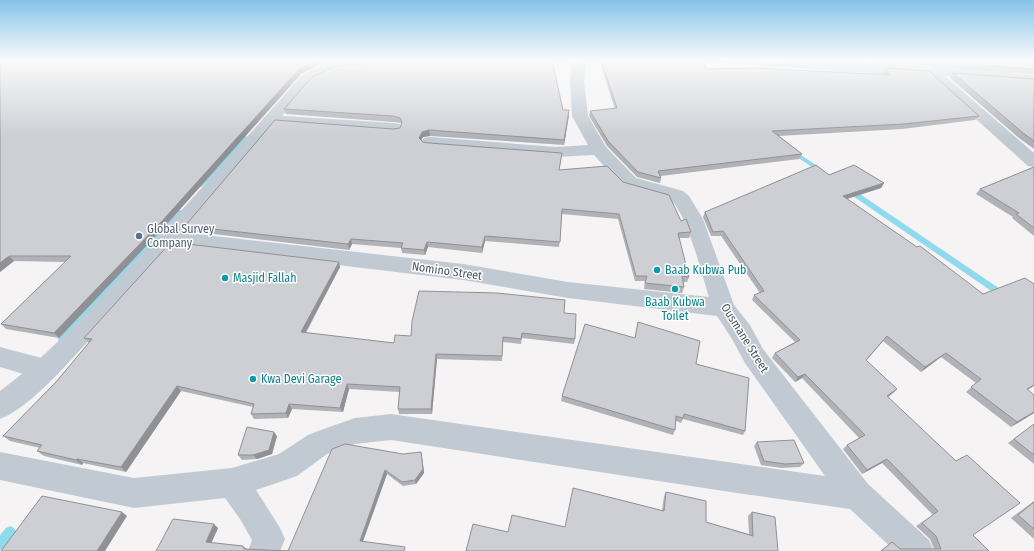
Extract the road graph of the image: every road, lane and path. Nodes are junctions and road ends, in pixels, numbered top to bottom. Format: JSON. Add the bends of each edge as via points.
{"nodes":[{"id":1,"x":300,"y":86,"type":"edge"},
{"id":2,"x":577,"y":86,"type":"edge"},
{"id":3,"x":956,"y":86,"type":"edge"},
{"id":4,"x":270,"y":120,"type":"junction"},
{"id":5,"x":394,"y":128,"type":"edge"},
{"id":6,"x":430,"y":142,"type":"edge"},
{"id":7,"x":599,"y":150,"type":"junction"},
{"id":8,"x":1034,"y":162,"type":"edge"},
{"id":9,"x":170,"y":238,"type":"junction"},
{"id":10,"x":724,"y":308,"type":"junction"},
{"id":11,"x":0,"y":357,"type":"edge"},
{"id":12,"x":44,"y":369,"type":"junction"},
{"id":13,"x":0,"y":407,"type":"edge"},
{"id":14,"x":0,"y":466,"type":"edge"},
{"id":15,"x":232,"y":483,"type":"junction"},
{"id":16,"x":857,"y":495,"type":"junction"},
{"id":17,"x":264,"y":551,"type":"edge"},
{"id":18,"x":918,"y":551,"type":"edge"}],
"edges":[{"from":1,"to":4,"type":"street"},
{"from":2,"to":7,"type":"street","name":"Ousmane Street","via":[[580,116]]},
{"from":3,"to":8,"type":"street"},
{"from":4,"to":5,"type":"street"},
{"from":4,"to":9,"type":"street"},
{"from":6,"to":7,"type":"street","via":[[556,152]]},
{"from":7,"to":10,"type":"street","name":"Ousmane Street","via":[[629,182],[676,195],[682,200],[693,219]]},
{"from":9,"to":10,"type":"street","name":"Nomino Street","via":[[463,272],[568,290]]},
{"from":9,"to":12,"type":"street","via":[[90,325]]},
{"from":10,"to":16,"type":"street","name":"Ousmane Street","via":[[754,356]]},
{"from":11,"to":12,"type":"street"},
{"from":12,"to":13,"type":"street"},
{"from":14,"to":15,"type":"street","via":[[134,494]]},
{"from":15,"to":16,"type":"street","via":[[287,466],[318,444],[354,431],[391,427]]},
{"from":15,"to":17,"type":"street","via":[[269,538]]},
{"from":16,"to":18,"type":"street","name":"Ousmane Street"}]}
